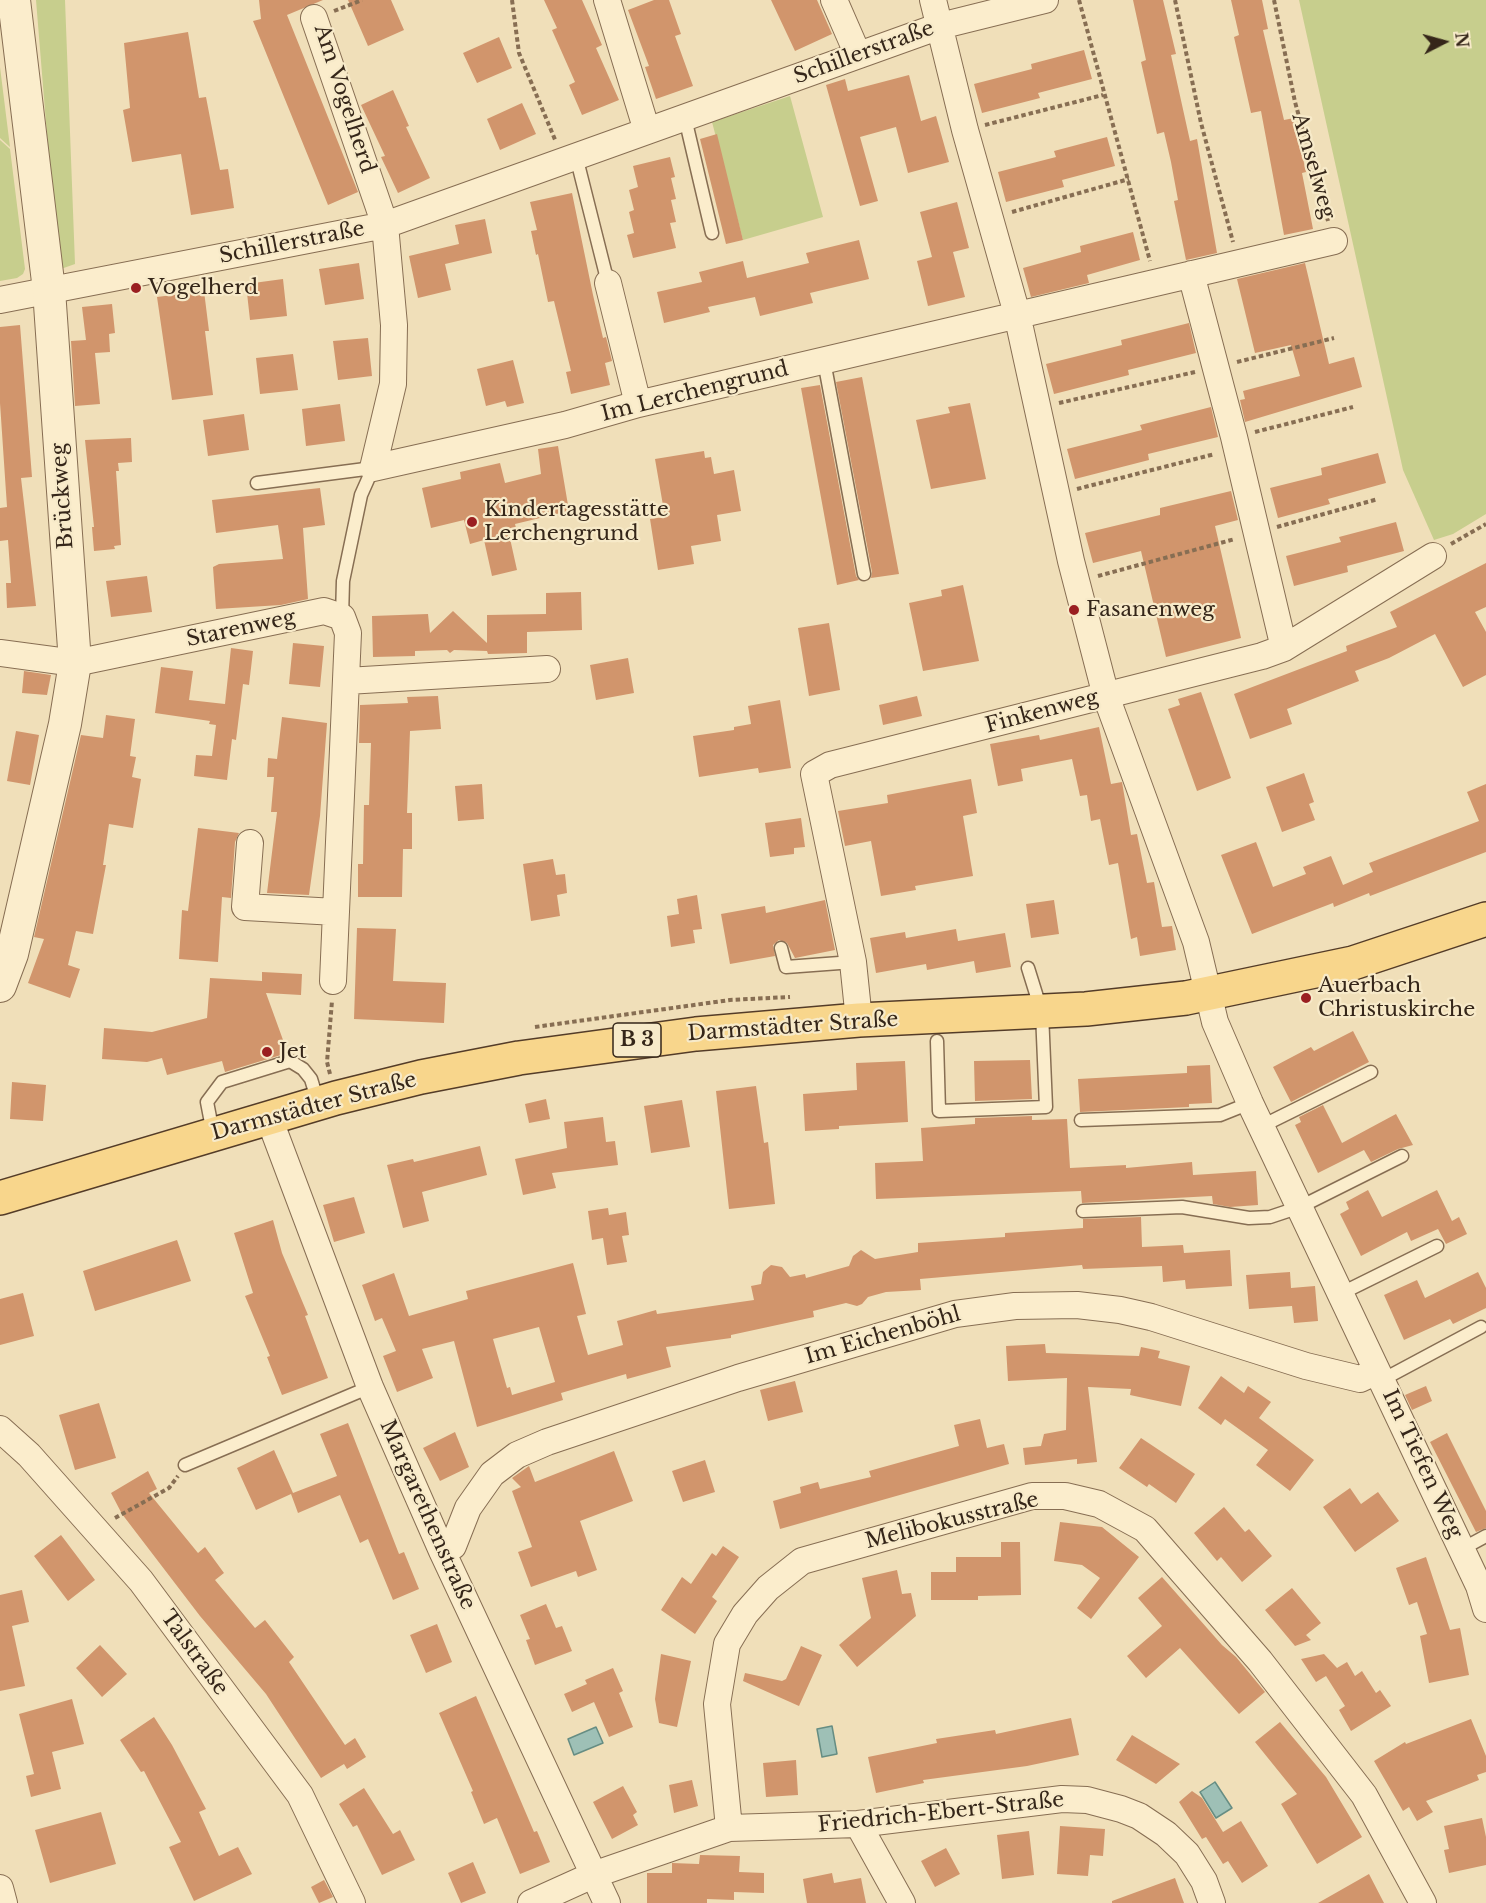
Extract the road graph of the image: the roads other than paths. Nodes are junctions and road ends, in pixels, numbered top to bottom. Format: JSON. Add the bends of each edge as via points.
{"nodes":[{"id":1,"x":14,"y":0,"type":"edge"},
{"id":2,"x":607,"y":0,"type":"edge"},
{"id":3,"x":834,"y":0,"type":"edge"},
{"id":4,"x":933,"y":0,"type":"edge"},
{"id":5,"x":1046,"y":0,"type":"edge"},
{"id":6,"x":314,"y":18,"type":"road end"},
{"id":7,"x":940,"y":26,"type":"junction"},
{"id":8,"x":858,"y":55,"type":"junction"},
{"id":9,"x":685,"y":118,"type":"junction"},
{"id":10,"x":647,"y":131,"type":"junction"},
{"id":11,"x":570,"y":159,"type":"junction"},
{"id":12,"x":385,"y":225,"type":"junction"},
{"id":13,"x":712,"y":233,"type":"dead end"},
{"id":14,"x":1334,"y":241,"type":"road end"},
{"id":15,"x":1191,"y":274,"type":"junction"},
{"id":16,"x":608,"y":283,"type":"joint"},
{"id":17,"x":49,"y":290,"type":"junction"},
{"id":18,"x":0,"y":300,"type":"edge"},
{"id":19,"x":1017,"y":314,"type":"junction"},
{"id":20,"x":824,"y":361,"type":"junction"},
{"id":21,"x":638,"y":404,"type":"junction"},
{"id":22,"x":373,"y":468,"type":"junction"},
{"id":23,"x":256,"y":483,"type":"dead end"},
{"id":24,"x":1433,"y":556,"type":"road end"},
{"id":25,"x":864,"y":574,"type":"dead end"},
{"id":26,"x":342,"y":617,"type":"junction"},
{"id":27,"x":1284,"y":648,"type":"junction"},
{"id":28,"x":0,"y":653,"type":"edge"},
{"id":29,"x":75,"y":663,"type":"junction"},
{"id":30,"x":547,"y":669,"type":"dead end"},
{"id":31,"x":347,"y":681,"type":"junction"},
{"id":32,"x":1106,"y":696,"type":"junction"},
{"id":33,"x":250,"y":843,"type":"dead end"},
{"id":34,"x":336,"y":912,"type":"junction"},
{"id":35,"x":1486,"y":919,"type":"edge"},
{"id":36,"x":781,"y":948,"type":"dead end"},
{"id":37,"x":853,"y":962,"type":"junction"},
{"id":38,"x":1028,"y":968,"type":"dead end"},
{"id":39,"x":333,"y":981,"type":"road end"},
{"id":40,"x":0,"y":986,"type":"edge"},
{"id":41,"x":1209,"y":994,"type":"junction"},
{"id":42,"x":1042,"y":1012,"type":"junction"},
{"id":43,"x":859,"y":1020,"type":"junction"},
{"id":44,"x":937,"y":1041,"type":"dead end"},
{"id":45,"x":1371,"y":1072,"type":"dead end"},
{"id":46,"x":327,"y":1100,"type":"junction"},
{"id":47,"x":1250,"y":1103,"type":"junction"},
{"id":48,"x":269,"y":1118,"type":"junction"},
{"id":49,"x":1081,"y":1120,"type":"dead end"},
{"id":50,"x":1262,"y":1126,"type":"junction"},
{"id":51,"x":213,"y":1134,"type":"junction"},
{"id":52,"x":1402,"y":1156,"type":"dead end"},
{"id":53,"x":0,"y":1198,"type":"edge"},
{"id":54,"x":1300,"y":1207,"type":"junction"},
{"id":55,"x":1083,"y":1211,"type":"dead end"},
{"id":56,"x":1437,"y":1246,"type":"dead end"},
{"id":57,"x":1342,"y":1293,"type":"junction"},
{"id":58,"x":1481,"y":1327,"type":"dead end"},
{"id":59,"x":1380,"y":1375,"type":"junction"},
{"id":60,"x":370,"y":1387,"type":"junction"},
{"id":61,"x":0,"y":1429,"type":"edge"},
{"id":62,"x":185,"y":1465,"type":"dead end"},
{"id":63,"x":1486,"y":1536,"type":"edge"},
{"id":64,"x":1462,"y":1549,"type":"junction"},
{"id":65,"x":442,"y":1551,"type":"junction"},
{"id":66,"x":1486,"y":1609,"type":"edge"},
{"id":67,"x":858,"y":1824,"type":"junction"},
{"id":68,"x":729,"y":1828,"type":"junction"},
{"id":69,"x":592,"y":1875,"type":"junction"},
{"id":70,"x":0,"y":1888,"type":"edge"},
{"id":71,"x":4,"y":1903,"type":"edge"},
{"id":72,"x":352,"y":1903,"type":"edge"},
{"id":73,"x":531,"y":1903,"type":"edge"},
{"id":74,"x":607,"y":1903,"type":"edge"},
{"id":75,"x":902,"y":1903,"type":"edge"},
{"id":76,"x":1212,"y":1903,"type":"edge"},
{"id":77,"x":1423,"y":1903,"type":"edge"}],
"edges":[{"from":1,"to":17,"type":"street","name":"Brückweg"},
{"from":2,"to":10,"type":"street"},
{"from":3,"to":8,"type":"street"},
{"from":4,"to":7,"type":"street"},
{"from":5,"to":7,"type":"street","name":"Schillerstraße"},
{"from":6,"to":12,"type":"street","name":"Am Vogelherd"},
{"from":7,"to":8,"type":"street","name":"Schillerstraße"},
{"from":7,"to":19,"type":"street"},
{"from":8,"to":9,"type":"street","name":"Schillerstraße"},
{"from":9,"to":10,"type":"street","name":"Schillerstraße"},
{"from":9,"to":13,"type":"lane"},
{"from":10,"to":11,"type":"street","name":"Schillerstraße"},
{"from":11,"to":12,"type":"street","name":"Schillerstraße"},
{"from":11,"to":16,"type":"lane"},
{"from":12,"to":17,"type":"street","name":"Schillerstraße"},
{"from":12,"to":22,"type":"street","via":[[394,325],[393,384]]},
{"from":14,"to":15,"type":"street","name":"Amselweg"},
{"from":15,"to":19,"type":"street","name":"Amselweg"},
{"from":15,"to":27,"type":"street"},
{"from":16,"to":21,"type":"street"},
{"from":17,"to":18,"type":"street","name":"Schillerstraße"},
{"from":17,"to":29,"type":"street","name":"Brückweg"},
{"from":19,"to":20,"type":"street","name":"Im Lerchengrund"},
{"from":19,"to":32,"type":"street"},
{"from":20,"to":21,"type":"street","name":"Im Lerchengrund"},
{"from":20,"to":25,"type":"lane"},
{"from":21,"to":22,"type":"street","name":"Im Lerchengrund","via":[[565,425]]},
{"from":22,"to":23,"type":"lane"},
{"from":22,"to":26,"type":"lane","via":[[361,495],[343,581]]},
{"from":24,"to":27,"type":"street","name":"Finkenweg"},
{"from":26,"to":29,"type":"street","name":"Starenweg","via":[[324,611]]},
{"from":26,"to":31,"type":"street","via":[[348,633]]},
{"from":27,"to":32,"type":"street","name":"Finkenweg"},
{"from":28,"to":29,"type":"street","name":"Starenweg"},
{"from":29,"to":40,"type":"street","name":"Brückweg","via":[[18,931]]},
{"from":30,"to":31,"type":"street"},
{"from":31,"to":34,"type":"street"},
{"from":32,"to":37,"type":"street","name":"Finkenweg","via":[[830,765],[814,774]]},
{"from":32,"to":41,"type":"street","via":[[1196,942]]},
{"from":33,"to":34,"type":"street","via":[[245,907]]},
{"from":34,"to":39,"type":"street"},
{"from":35,"to":41,"type":"main road","name":"Darmstädter Straße","number":"B 3","via":[[1353,963]]},
{"from":36,"to":37,"type":"lane","via":[[786,967]]},
{"from":37,"to":43,"type":"street","name":"Finkenweg"},
{"from":38,"to":42,"type":"lane"},
{"from":41,"to":42,"type":"main road","name":"Darmstädter Straße","number":"B 3"},
{"from":41,"to":47,"type":"street","name":"Im Tiefen Weg","via":[[1215,1022]]},
{"from":42,"to":43,"type":"main road","name":"Darmstädter Straße","number":"B 3"},
{"from":42,"to":44,"type":"lane","via":[[1046,1107],[939,1111]]},
{"from":43,"to":46,"type":"main road","name":"Darmstädter Straße","number":"B 3","via":[[629,1041],[443,1073]]},
{"from":45,"to":50,"type":"lane"},
{"from":46,"to":48,"type":"main road","name":"Darmstädter Straße","number":"B 3"},
{"from":46,"to":51,"type":"lane","via":[[303,1069],[290,1061],[222,1082],[207,1102]]},
{"from":47,"to":49,"type":"lane","via":[[1220,1115]]},
{"from":47,"to":50,"type":"street","name":"Im Tiefen Weg"},
{"from":48,"to":51,"type":"main road","name":"Darmstädter Straße","number":"B 3"},
{"from":48,"to":60,"type":"street","name":"Margarethenstraße"},
{"from":50,"to":54,"type":"street","name":"Im Tiefen Weg"},
{"from":51,"to":53,"type":"main road","name":"Darmstädter Straße","number":"B 3"},
{"from":52,"to":54,"type":"lane"},
{"from":54,"to":55,"type":"lane","via":[[1270,1217],[1249,1218],[1182,1207]]},
{"from":54,"to":57,"type":"street","name":"Im Tiefen Weg"},
{"from":56,"to":57,"type":"lane"},
{"from":57,"to":59,"type":"street","name":"Im Tiefen Weg"},
{"from":58,"to":59,"type":"lane","name":"Im Tiefen Weg"},
{"from":59,"to":64,"type":"street","name":"Im Tiefen Weg"},
{"from":59,"to":65,"type":"street","name":"Im Eichenböhl","via":[[1360,1379],[1306,1366],[1151,1317],[1109,1309],[1015,1306],[955,1314],[738,1378],[517,1455],[492,1474],[468,1508],[453,1545]]},
{"from":60,"to":62,"type":"lane"},
{"from":60,"to":65,"type":"street","name":"Margarethenstraße"},
{"from":61,"to":72,"type":"street","name":"Talstraße","via":[[29,1455],[141,1581],[300,1795]]},
{"from":63,"to":64,"type":"lane","name":"Im Tiefen Weg"},
{"from":64,"to":66,"type":"street","name":"Im Tiefen Weg"},
{"from":65,"to":69,"type":"street","name":"Margarethenstraße"},
{"from":67,"to":68,"type":"street","name":"Friedrich-Ebert-Straße"},
{"from":67,"to":75,"type":"street"},
{"from":67,"to":76,"type":"street","name":"Friedrich-Ebert-Straße","via":[[1062,1798],[1103,1804],[1139,1816],[1166,1834],[1187,1854]]},
{"from":68,"to":69,"type":"street","name":"Friedrich-Ebert-Straße"},
{"from":68,"to":77,"type":"street","name":"Melibokusstraße","via":[[717,1704],[727,1644],[745,1614],[768,1588],[802,1561],[1032,1496],[1065,1496],[1099,1504],[1145,1529],[1260,1661],[1364,1796]]},
{"from":69,"to":73,"type":"street","name":"Friedrich-Ebert-Straße"},
{"from":69,"to":74,"type":"street","name":"Margarethenstraße"},
{"from":70,"to":71,"type":"street"}]}
